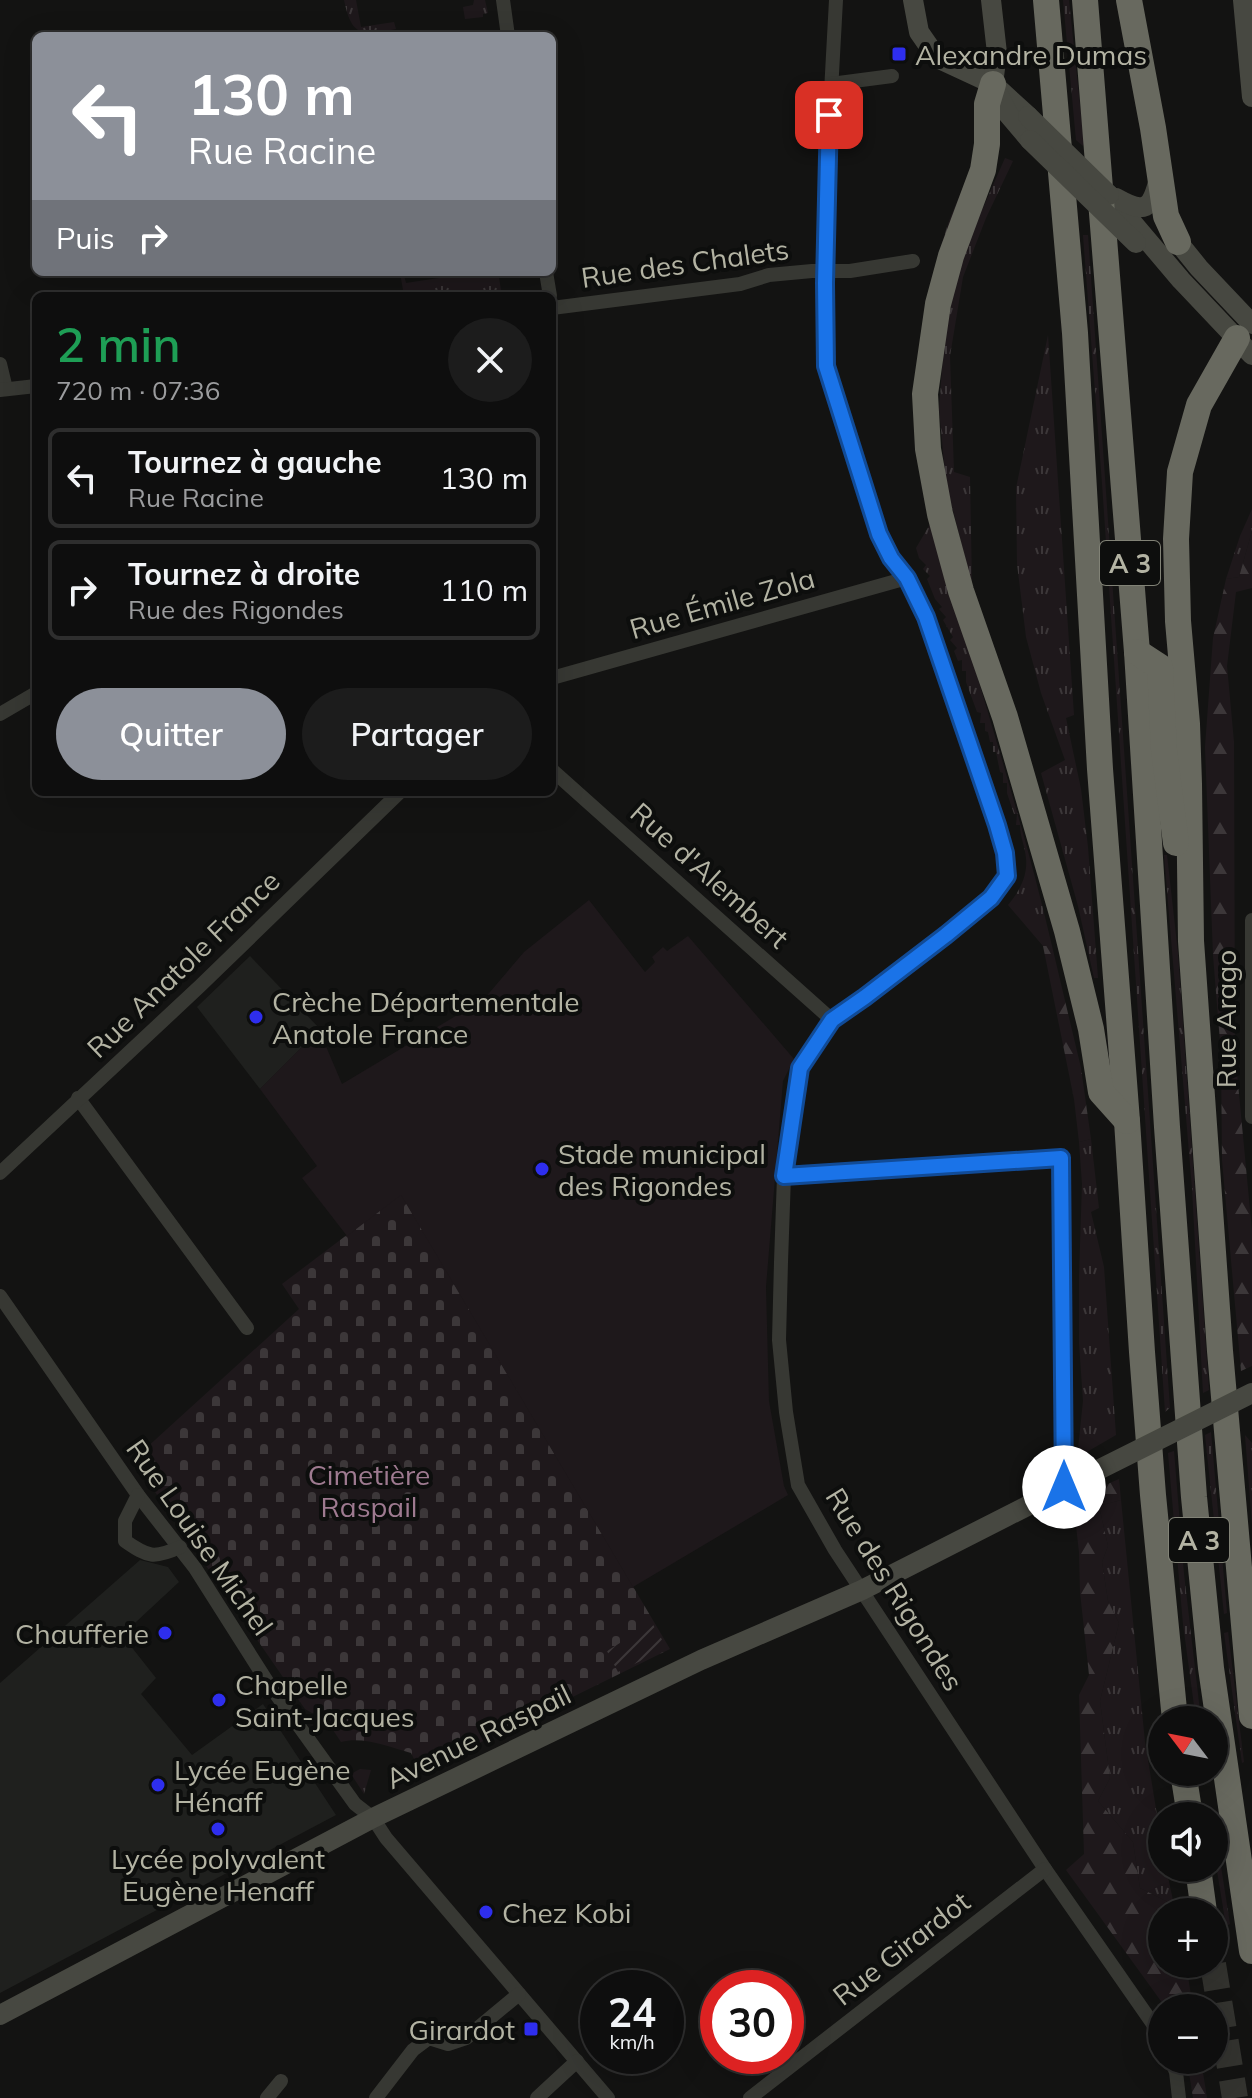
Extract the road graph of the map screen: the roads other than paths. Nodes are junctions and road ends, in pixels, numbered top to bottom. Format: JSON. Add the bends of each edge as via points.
{"nodes":[{"id":1,"x":503,"y":0,"type":"edge"},
{"id":2,"x":836,"y":0,"type":"edge"},
{"id":3,"x":913,"y":0,"type":"edge"},
{"id":4,"x":991,"y":0,"type":"edge"},
{"id":5,"x":1046,"y":0,"type":"edge"},
{"id":6,"x":1085,"y":0,"type":"edge"},
{"id":7,"x":1129,"y":0,"type":"edge"},
{"id":8,"x":1243,"y":0,"type":"edge"},
{"id":9,"x":507,"y":32,"type":"edge"},
{"id":10,"x":892,"y":76,"type":"dead end"},
{"id":11,"x":831,"y":84,"type":"junction"},
{"id":12,"x":993,"y":84,"type":"junction"},
{"id":13,"x":1252,"y":97,"type":"edge"},
{"id":14,"x":1160,"y":175,"type":"junction"},
{"id":15,"x":1135,"y":225,"type":"junction"},
{"id":16,"x":1178,"y":242,"type":"joint"},
{"id":17,"x":913,"y":261,"type":"dead end"},
{"id":18,"x":825,"y":271,"type":"junction"},
{"id":19,"x":556,"y":307,"type":"edge"},
{"id":20,"x":1248,"y":329,"type":"edge"},
{"id":21,"x":0,"y":364,"type":"edge"},
{"id":22,"x":32,"y":386,"type":"edge"},
{"id":23,"x":3,"y":390,"type":"edge"},
{"id":24,"x":907,"y":578,"type":"junction"},
{"id":25,"x":1137,"y":652,"type":"junction"},
{"id":26,"x":556,"y":677,"type":"edge"},
{"id":27,"x":32,"y":695,"type":"edge"},
{"id":28,"x":0,"y":714,"type":"edge"},
{"id":29,"x":556,"y":774,"type":"edge"},
{"id":30,"x":396,"y":796,"type":"edge"},
{"id":31,"x":1252,"y":920,"type":"edge"},
{"id":32,"x":1191,"y":941,"type":"junction"},
{"id":33,"x":832,"y":1020,"type":"junction"},
{"id":34,"x":78,"y":1098,"type":"junction"},
{"id":35,"x":1252,"y":1117,"type":"edge"},
{"id":36,"x":1127,"y":1121,"type":"junction"},
{"id":37,"x":0,"y":1173,"type":"edge"},
{"id":38,"x":784,"y":1176,"type":"junction"},
{"id":39,"x":0,"y":1296,"type":"edge"},
{"id":40,"x":247,"y":1328,"type":"dead end"},
{"id":41,"x":1252,"y":1393,"type":"edge"},
{"id":42,"x":1064,"y":1487,"type":"junction"},
{"id":43,"x":138,"y":1495,"type":"junction"},
{"id":44,"x":180,"y":1547,"type":"junction"},
{"id":45,"x":862,"y":1590,"type":"junction"},
{"id":46,"x":1173,"y":1706,"type":"edge"},
{"id":47,"x":1252,"y":1710,"type":"edge"},
{"id":48,"x":373,"y":1818,"type":"junction"},
{"id":49,"x":1045,"y":1869,"type":"junction"},
{"id":50,"x":1252,"y":1951,"type":"edge"},
{"id":51,"x":519,"y":1994,"type":"junction"},
{"id":52,"x":0,"y":2015,"type":"edge"},
{"id":53,"x":1148,"y":2017,"type":"edge"},
{"id":54,"x":577,"y":2061,"type":"junction"},
{"id":55,"x":1176,"y":2074,"type":"edge"},
{"id":56,"x":281,"y":2081,"type":"dead end"},
{"id":57,"x":267,"y":2098,"type":"edge"},
{"id":58,"x":376,"y":2098,"type":"edge"},
{"id":59,"x":537,"y":2098,"type":"edge"},
{"id":60,"x":608,"y":2098,"type":"edge"},
{"id":61,"x":750,"y":2098,"type":"edge"},
{"id":62,"x":1179,"y":2098,"type":"edge"}],
"edges":[{"from":1,"to":9,"type":"street"},
{"from":2,"to":11,"type":"street"},
{"from":3,"to":12,"type":"main road","via":[[919,32],[937,58]]},
{"from":4,"to":12,"type":"main road","via":[[997,53]]},
{"from":5,"to":36,"type":"highway","number":"A 3","via":[[1075,333]]},
{"from":6,"to":25,"type":"highway","number":"A 3"},
{"from":7,"to":14,"type":"highway"},
{"from":8,"to":13,"type":"main road"},
{"from":10,"to":11,"type":"street"},
{"from":11,"to":18,"type":"street"},
{"from":12,"to":15,"type":"main road","bridge":true},
{"from":12,"to":15,"type":"main road","bridge":true,"via":[[1008,114],[1030,140]]},
{"from":12,"to":36,"type":"highway","via":[[983,170],[938,304],[925,394],[928,449],[961,591],[1005,717],[1067,931],[1101,1092]]},
{"from":14,"to":15,"type":"main road","via":[[1155,195]]},
{"from":14,"to":16,"type":"highway","via":[[1166,216]]},
{"from":15,"to":20,"type":"main road","via":[[1181,280]]},
{"from":16,"to":20,"type":"main road"},
{"from":17,"to":18,"type":"street","name":"Rue des Chalets"},
{"from":18,"to":19,"type":"street","name":"Rue des Chalets"},
{"from":18,"to":24,"type":"street","via":[[826,366],[879,534]]},
{"from":20,"to":32,"type":"highway","via":[[1199,405],[1180,472],[1176,539]]},
{"from":21,"to":23,"type":"street"},
{"from":22,"to":23,"type":"street"},
{"from":24,"to":26,"type":"street","name":"Rue Émile Zola"},
{"from":24,"to":33,"type":"street","via":[[926,617],[983,783],[1007,876],[991,898]]},
{"from":25,"to":32,"type":"highway","via":[[1160,667],[1164,750]]},
{"from":25,"to":50,"type":"highway","number":"A 3","via":[[1194,1497],[1211,1668]]},
{"from":27,"to":28,"type":"street"},
{"from":29,"to":33,"type":"street","name":"Rue d'Alembert"},
{"from":30,"to":34,"type":"street","name":"Rue Anatole France"},
{"from":31,"to":35,"type":"street","name":"Rue Arago"},
{"from":32,"to":47,"type":"highway"},
{"from":33,"to":38,"type":"street","name":"Rue des Rigondes","via":[[800,1068]]},
{"from":34,"to":37,"type":"street","name":"Rue Anatole France"},
{"from":34,"to":40,"type":"street"},
{"from":36,"to":46,"type":"highway","number":"A 3"},
{"from":38,"to":42,"type":"street","via":[[1061,1158]]},
{"from":38,"to":45,"type":"street","name":"Rue des Rigondes","via":[[779,1340],[798,1485]]},
{"from":39,"to":43,"type":"street","name":"Rue Louise Michel"},
{"from":41,"to":42,"type":"main road","name":"Avenue Raspail","bridge":true},
{"from":42,"to":45,"type":"main road","name":"Avenue Raspail"},
{"from":43,"to":44,"type":"street","name":"Rue Louise Michel"},
{"from":43,"to":44,"type":"street","via":[[125,1521],[125,1541],[142,1553],[162,1555]]},
{"from":44,"to":48,"type":"street","name":"Rue Louise Michel","via":[[277,1696],[355,1804]]},
{"from":45,"to":48,"type":"main road","name":"Avenue Raspail","via":[[701,1660]]},
{"from":45,"to":49,"type":"street","name":"Rue des Rigondes"},
{"from":48,"to":51,"type":"street","name":"Rue Louise Michel"},
{"from":48,"to":52,"type":"main road","name":"Avenue Raspail"},
{"from":49,"to":53,"type":"street","name":"Rue des Rigondes"},
{"from":49,"to":61,"type":"street","name":"Rue Girardot"},
{"from":51,"to":54,"type":"street","name":"Rue Louise Michel"},
{"from":51,"to":58,"type":"street","via":[[466,2038],[448,2044],[429,2038],[413,2050]]},
{"from":54,"to":59,"type":"street"},
{"from":54,"to":60,"type":"street","name":"Rue Louise Michel"},
{"from":55,"to":62,"type":"street"},
{"from":56,"to":57,"type":"street"}]}
